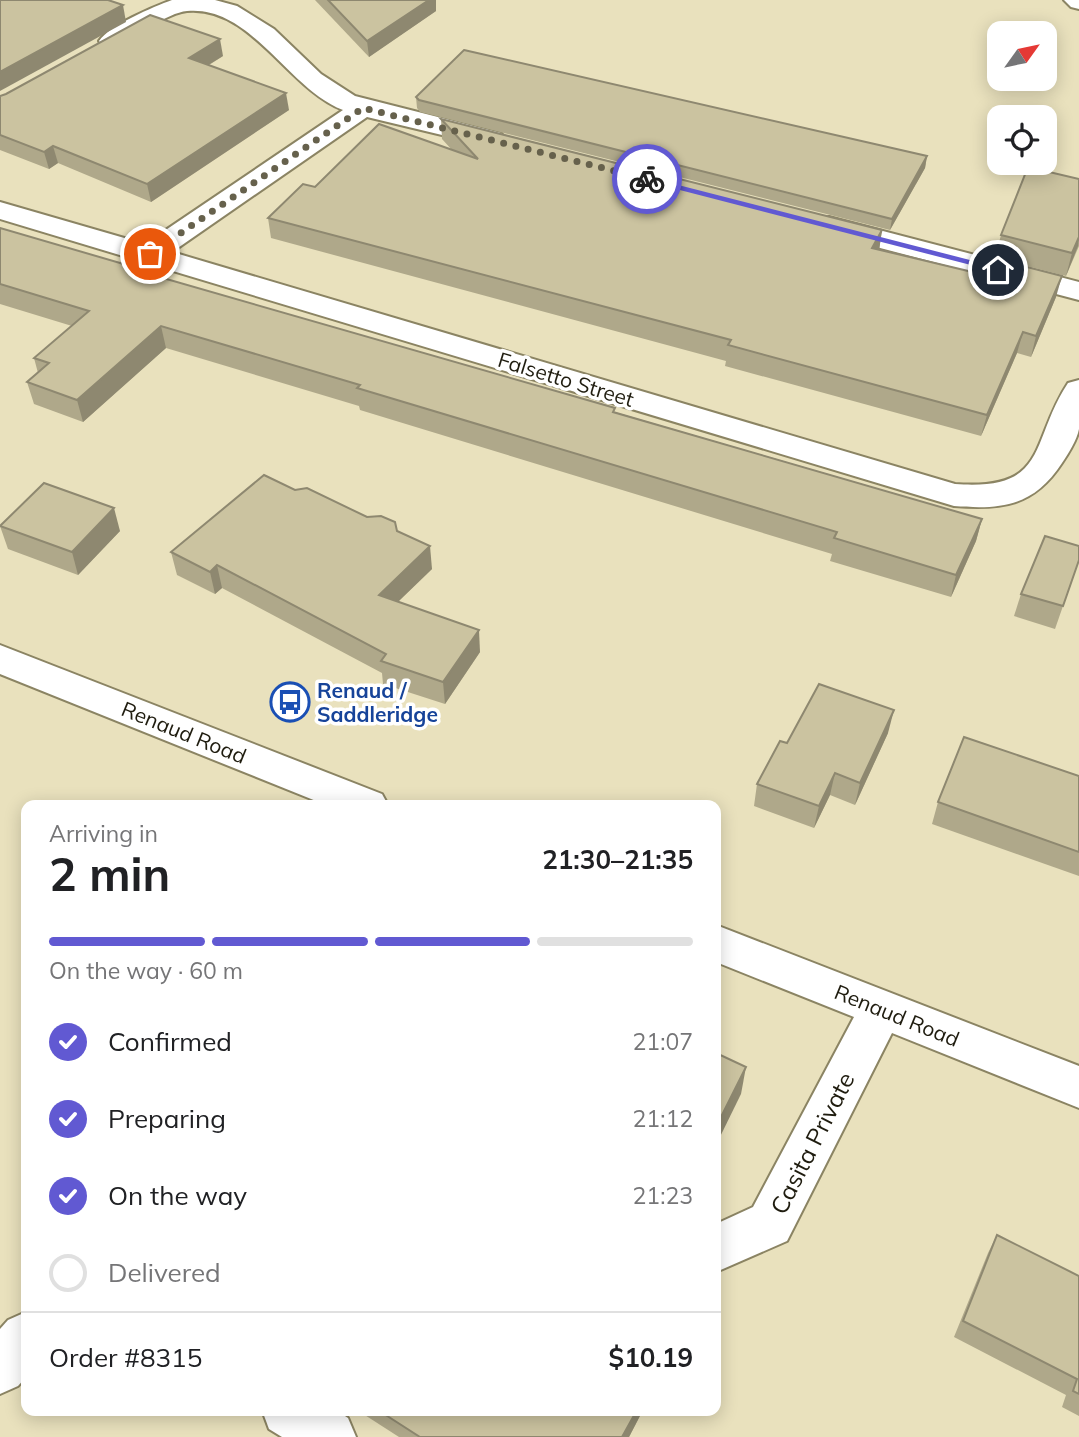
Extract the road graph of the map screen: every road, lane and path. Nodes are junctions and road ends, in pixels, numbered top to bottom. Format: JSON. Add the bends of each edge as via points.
{"nodes":[{"id":1,"x":92,"y":52,"type":"edge"},
{"id":2,"x":363,"y":108,"type":"junction"},
{"id":3,"x":511,"y":144,"type":"edge"},
{"id":4,"x":0,"y":210,"type":"edge"},
{"id":5,"x":808,"y":221,"type":"edge"},
{"id":6,"x":150,"y":254,"type":"junction"},
{"id":7,"x":1079,"y":290,"type":"edge"},
{"id":8,"x":1076,"y":403,"type":"edge"},
{"id":9,"x":0,"y":659,"type":"edge"},
{"id":10,"x":355,"y":800,"type":"edge"},
{"id":11,"x":721,"y":945,"type":"edge"},
{"id":12,"x":881,"y":1009,"type":"junction"},
{"id":13,"x":1079,"y":1087,"type":"edge"},
{"id":14,"x":721,"y":1246,"type":"edge"},
{"id":15,"x":21,"y":1344,"type":"edge"},
{"id":16,"x":0,"y":1368,"type":"edge"},
{"id":17,"x":297,"y":1416,"type":"edge"},
{"id":18,"x":329,"y":1437,"type":"edge"}],
"edges":[{"from":1,"to":2,"type":"street","via":[[181,4],[217,1],[260,21],[330,94]]},
{"from":2,"to":3,"type":"street"},
{"from":2,"to":6,"type":"street"},
{"from":4,"to":6,"type":"street","name":"Falsetto Street"},
{"from":5,"to":7,"type":"street"},
{"from":6,"to":8,"type":"street","name":"Falsetto Street","via":[[954,495],[990,499],[1033,481]]},
{"from":9,"to":10,"type":"street","name":"Renaud Road"},
{"from":11,"to":12,"type":"street","name":"Renaud Road"},
{"from":12,"to":13,"type":"street","name":"Renaud Road"},
{"from":12,"to":14,"type":"street","name":"Casita Private","via":[[770,1224]]},
{"from":15,"to":16,"type":"street"},
{"from":17,"to":18,"type":"street"}]}
